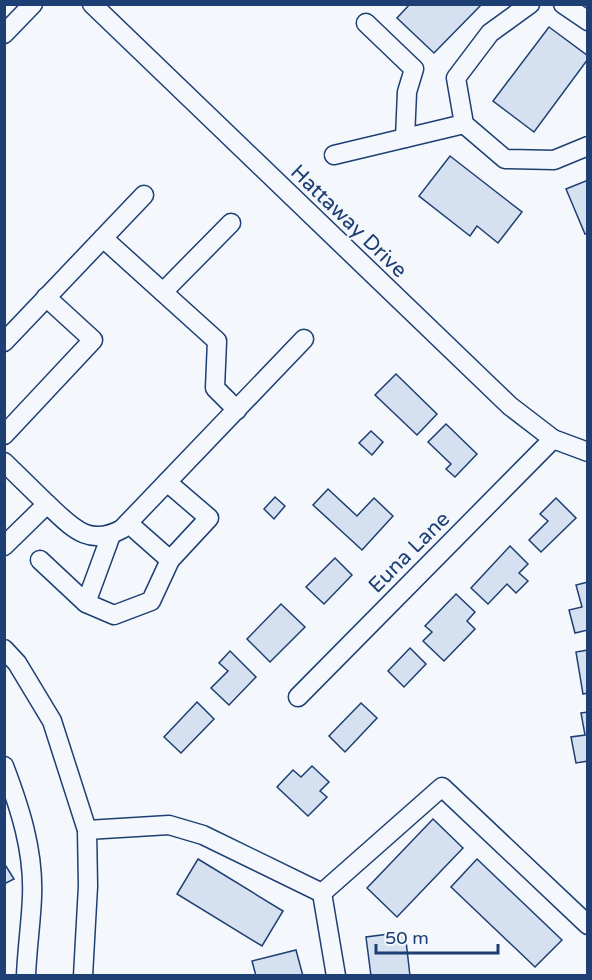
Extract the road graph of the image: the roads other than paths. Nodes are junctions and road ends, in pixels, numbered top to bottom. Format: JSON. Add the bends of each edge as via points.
{"nodes":[{"id":1,"x":33,"y":4,"type":"edge"},
{"id":2,"x":92,"y":4,"type":"edge"},
{"id":3,"x":530,"y":4,"type":"edge"},
{"id":4,"x":563,"y":4,"type":"edge"},
{"id":5,"x":588,"y":21,"type":"edge"},
{"id":6,"x":366,"y":23,"type":"dead end"},
{"id":7,"x":4,"y":34,"type":"edge"},
{"id":8,"x":464,"y":124,"type":"junction"},
{"id":9,"x":405,"y":138,"type":"junction"},
{"id":10,"x":588,"y":146,"type":"edge"},
{"id":11,"x":334,"y":155,"type":"dead end"},
{"id":12,"x":144,"y":195,"type":"dead end"},
{"id":13,"x":231,"y":223,"type":"dead end"},
{"id":14,"x":103,"y":238,"type":"junction"},
{"id":15,"x":163,"y":292,"type":"junction"},
{"id":16,"x":46,"y":297,"type":"junction"},
{"id":17,"x":304,"y":339,"type":"dead end"},
{"id":18,"x":4,"y":342,"type":"edge"},
{"id":19,"x":237,"y":410,"type":"junction"},
{"id":20,"x":4,"y":435,"type":"edge"},
{"id":21,"x":553,"y":439,"type":"junction"},
{"id":22,"x":588,"y":452,"type":"edge"},
{"id":23,"x":4,"y":462,"type":"edge"},
{"id":24,"x":167,"y":482,"type":"junction"},
{"id":25,"x":47,"y":504,"type":"junction"},
{"id":26,"x":128,"y":523,"type":"junction"},
{"id":27,"x":111,"y":535,"type":"junction"},
{"id":28,"x":4,"y":546,"type":"edge"},
{"id":29,"x":40,"y":560,"type":"dead end"},
{"id":30,"x":170,"y":560,"type":"junction"},
{"id":31,"x":86,"y":603,"type":"junction"},
{"id":32,"x":4,"y":649,"type":"edge"},
{"id":33,"x":298,"y":697,"type":"dead end"},
{"id":34,"x":4,"y":766,"type":"edge"},
{"id":35,"x":87,"y":830,"type":"junction"},
{"id":36,"x":322,"y":893,"type":"junction"},
{"id":37,"x":588,"y":925,"type":"edge"},
{"id":38,"x":26,"y":975,"type":"edge"},
{"id":39,"x":83,"y":975,"type":"edge"},
{"id":40,"x":336,"y":975,"type":"edge"}],
"edges":[{"from":1,"to":7,"type":"street"},
{"from":2,"to":21,"type":"street","name":"Hattaway Drive","via":[[510,406]]},
{"from":3,"to":8,"type":"street","via":[[490,33],[456,78]]},
{"from":4,"to":5,"type":"street"},
{"from":6,"to":9,"type":"street","via":[[414,69],[407,92]]},
{"from":8,"to":9,"type":"street"},
{"from":8,"to":10,"type":"street","via":[[505,159],[554,160]]},
{"from":9,"to":11,"type":"street"},
{"from":12,"to":14,"type":"street"},
{"from":13,"to":15,"type":"street"},
{"from":14,"to":15,"type":"street"},
{"from":14,"to":16,"type":"street"},
{"from":15,"to":19,"type":"street","via":[[217,341],[215,388]]},
{"from":16,"to":18,"type":"street"},
{"from":16,"to":20,"type":"street","via":[[93,340]]},
{"from":17,"to":19,"type":"street"},
{"from":19,"to":24,"type":"street"},
{"from":21,"to":22,"type":"street","name":"Hattaway Drive"},
{"from":21,"to":33,"type":"street","name":"Euna Lane"},
{"from":23,"to":25,"type":"street"},
{"from":24,"to":26,"type":"street"},
{"from":24,"to":30,"type":"street","via":[[209,518]]},
{"from":25,"to":27,"type":"street","via":[[83,534]]},
{"from":25,"to":28,"type":"street"},
{"from":26,"to":27,"type":"street"},
{"from":26,"to":30,"type":"street"},
{"from":27,"to":31,"type":"street"},
{"from":29,"to":31,"type":"street"},
{"from":30,"to":31,"type":"street","via":[[151,601],[114,615]]},
{"from":32,"to":35,"type":"street","via":[[17,663],[52,721]]},
{"from":34,"to":38,"type":"street","via":[[22,815],[30,855],[32,895]]},
{"from":35,"to":36,"type":"street","via":[[169,825],[203,835]]},
{"from":35,"to":39,"type":"street"},
{"from":36,"to":37,"type":"street","via":[[442,787]]},
{"from":36,"to":40,"type":"street"}]}
